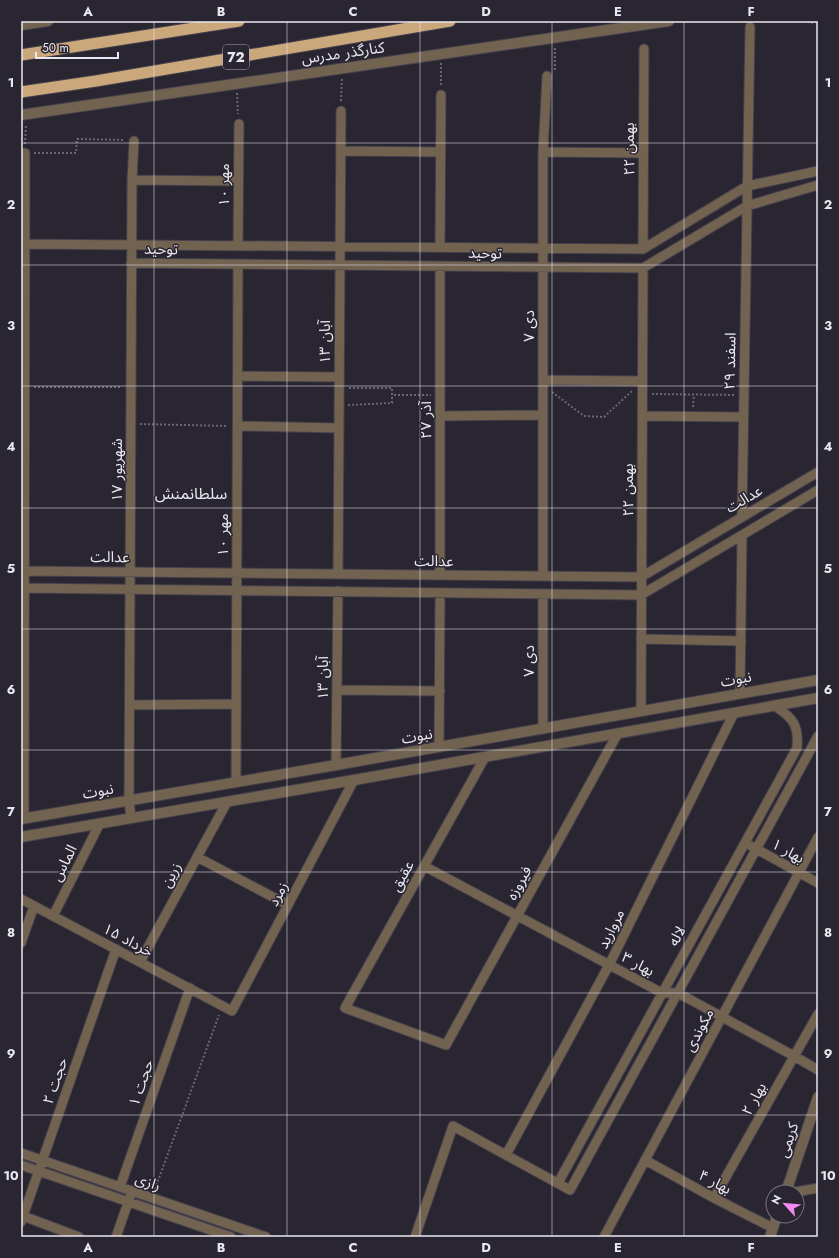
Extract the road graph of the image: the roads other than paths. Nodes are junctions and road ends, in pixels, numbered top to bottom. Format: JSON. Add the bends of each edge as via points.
{"nodes":[{"id":1,"x":48,"y":21,"type":"edge"},
{"id":2,"x":239,"y":21,"type":"edge"},
{"id":3,"x":450,"y":21,"type":"edge"},
{"id":4,"x":669,"y":21,"type":"edge"},
{"id":5,"x":27,"y":23,"type":"edge"},
{"id":6,"x":750,"y":27,"type":"dead end"},
{"id":7,"x":644,"y":49,"type":"dead end"},
{"id":8,"x":21,"y":56,"type":"edge"},
{"id":9,"x":548,"y":76,"type":"road end"},
{"id":10,"x":21,"y":92,"type":"edge"},
{"id":11,"x":441,"y":95,"type":"road end"},
{"id":12,"x":341,"y":111,"type":"road end"},
{"id":13,"x":24,"y":114,"type":"edge"},
{"id":14,"x":238,"y":124,"type":"road end"},
{"id":15,"x":134,"y":141,"type":"road end"},
{"id":16,"x":341,"y":151,"type":"junction"},
{"id":17,"x":441,"y":152,"type":"junction"},
{"id":18,"x":544,"y":152,"type":"junction"},
{"id":19,"x":25,"y":153,"type":"road end"},
{"id":20,"x":643,"y":153,"type":"junction"},
{"id":21,"x":818,"y":170,"type":"edge"},
{"id":22,"x":132,"y":180,"type":"junction"},
{"id":23,"x":238,"y":181,"type":"junction"},
{"id":24,"x":818,"y":185,"type":"edge"},
{"id":25,"x":747,"y":186,"type":"junction"},
{"id":26,"x":747,"y":206,"type":"junction"},
{"id":27,"x":23,"y":244,"type":"edge"},
{"id":28,"x":131,"y":246,"type":"junction"},
{"id":29,"x":238,"y":246,"type":"junction"},
{"id":30,"x":340,"y":247,"type":"junction"},
{"id":31,"x":440,"y":247,"type":"junction"},
{"id":32,"x":543,"y":248,"type":"junction"},
{"id":33,"x":643,"y":249,"type":"junction"},
{"id":34,"x":132,"y":263,"type":"junction"},
{"id":35,"x":238,"y":264,"type":"junction"},
{"id":36,"x":340,"y":265,"type":"junction"},
{"id":37,"x":440,"y":266,"type":"junction"},
{"id":38,"x":543,"y":267,"type":"junction"},
{"id":39,"x":643,"y":268,"type":"junction"},
{"id":40,"x":238,"y":376,"type":"junction"},
{"id":41,"x":339,"y":377,"type":"junction"},
{"id":42,"x":642,"y":381,"type":"junction"},
{"id":43,"x":543,"y":383,"type":"junction"},
{"id":44,"x":543,"y":415,"type":"junction"},
{"id":45,"x":440,"y":416,"type":"junction"},
{"id":46,"x":642,"y":416,"type":"junction"},
{"id":47,"x":743,"y":418,"type":"junction"},
{"id":48,"x":23,"y":426,"type":"edge"},
{"id":49,"x":238,"y":426,"type":"junction"},
{"id":50,"x":339,"y":428,"type":"junction"},
{"id":51,"x":818,"y":472,"type":"edge"},
{"id":52,"x":818,"y":490,"type":"edge"},
{"id":53,"x":742,"y":516,"type":"junction"},
{"id":54,"x":742,"y":535,"type":"junction"},
{"id":55,"x":23,"y":571,"type":"edge"},
{"id":56,"x":130,"y":572,"type":"junction"},
{"id":57,"x":237,"y":573,"type":"junction"},
{"id":58,"x":338,"y":574,"type":"junction"},
{"id":59,"x":440,"y":575,"type":"junction"},
{"id":60,"x":543,"y":576,"type":"junction"},
{"id":61,"x":642,"y":577,"type":"junction"},
{"id":62,"x":23,"y":588,"type":"edge"},
{"id":63,"x":130,"y":589,"type":"junction"},
{"id":64,"x":237,"y":590,"type":"junction"},
{"id":65,"x":338,"y":591,"type":"junction"},
{"id":66,"x":440,"y":592,"type":"junction"},
{"id":67,"x":543,"y":594,"type":"junction"},
{"id":68,"x":641,"y":595,"type":"junction"},
{"id":69,"x":641,"y":639,"type":"junction"},
{"id":70,"x":741,"y":641,"type":"junction"},
{"id":71,"x":818,"y":680,"type":"edge"},
{"id":72,"x":337,"y":690,"type":"junction"},
{"id":73,"x":440,"y":691,"type":"junction"},
{"id":74,"x":740,"y":693,"type":"junction"},
{"id":75,"x":818,"y":698,"type":"edge"},
{"id":76,"x":236,"y":704,"type":"junction"},
{"id":77,"x":130,"y":705,"type":"junction"},
{"id":78,"x":775,"y":706,"type":"junction"},
{"id":79,"x":641,"y":711,"type":"junction"},
{"id":80,"x":734,"y":713,"type":"junction"},
{"id":81,"x":23,"y":718,"type":"edge"},
{"id":82,"x":543,"y":728,"type":"junction"},
{"id":83,"x":618,"y":734,"type":"junction"},
{"id":84,"x":818,"y":736,"type":"edge"},
{"id":85,"x":439,"y":747,"type":"junction"},
{"id":86,"x":485,"y":757,"type":"junction"},
{"id":87,"x":336,"y":765,"type":"junction"},
{"id":88,"x":354,"y":780,"type":"junction"},
{"id":89,"x":236,"y":782,"type":"junction"},
{"id":90,"x":129,"y":800,"type":"junction"},
{"id":91,"x":227,"y":802,"type":"junction"},
{"id":92,"x":131,"y":818,"type":"junction"},
{"id":93,"x":23,"y":819,"type":"edge"},
{"id":94,"x":100,"y":823,"type":"junction"},
{"id":95,"x":21,"y":837,"type":"edge"},
{"id":96,"x":818,"y":837,"type":"edge"},
{"id":97,"x":744,"y":842,"type":"junction"},
{"id":98,"x":756,"y":849,"type":"junction"},
{"id":99,"x":197,"y":857,"type":"junction"},
{"id":100,"x":424,"y":866,"type":"junction"},
{"id":101,"x":799,"y":873,"type":"junction"},
{"id":102,"x":818,"y":883,"type":"edge"},
{"id":103,"x":21,"y":899,"type":"edge"},
{"id":104,"x":288,"y":905,"type":"junction"},
{"id":105,"x":34,"y":906,"type":"junction"},
{"id":106,"x":53,"y":916,"type":"junction"},
{"id":107,"x":517,"y":916,"type":"junction"},
{"id":108,"x":21,"y":943,"type":"edge"},
{"id":109,"x":116,"y":949,"type":"junction"},
{"id":110,"x":140,"y":962,"type":"junction"},
{"id":111,"x":609,"y":965,"type":"junction"},
{"id":112,"x":190,"y":988,"type":"junction"},
{"id":113,"x":662,"y":993,"type":"junction"},
{"id":114,"x":678,"y":993,"type":"junction"},
{"id":115,"x":222,"y":1006,"type":"joint"},
{"id":116,"x":818,"y":1014,"type":"edge"},
{"id":117,"x":722,"y":1017,"type":"junction"},
{"id":118,"x":446,"y":1045,"type":"joint"},
{"id":119,"x":794,"y":1056,"type":"junction"},
{"id":120,"x":818,"y":1070,"type":"edge"},
{"id":121,"x":818,"y":1097,"type":"edge"},
{"id":122,"x":21,"y":1153,"type":"edge"},
{"id":123,"x":506,"y":1155,"type":"junction"},
{"id":124,"x":42,"y":1160,"type":"junction"},
{"id":125,"x":645,"y":1160,"type":"junction"},
{"id":126,"x":21,"y":1165,"type":"edge"},
{"id":127,"x":39,"y":1171,"type":"junction"},
{"id":128,"x":558,"y":1183,"type":"junction"},
{"id":129,"x":789,"y":1184,"type":"edge"},
{"id":130,"x":120,"y":1187,"type":"junction"},
{"id":131,"x":818,"y":1188,"type":"edge"},
{"id":132,"x":805,"y":1190,"type":"edge"},
{"id":133,"x":132,"y":1191,"type":"junction"},
{"id":134,"x":714,"y":1198,"type":"junction"},
{"id":135,"x":128,"y":1202,"type":"junction"},
{"id":136,"x":22,"y":1219,"type":"edge"},
{"id":137,"x":226,"y":1223,"type":"junction"},
{"id":138,"x":772,"y":1232,"type":"edge"},
{"id":139,"x":224,"y":1236,"type":"edge"},
{"id":140,"x":607,"y":1236,"type":"edge"},
{"id":141,"x":79,"y":1237,"type":"edge"},
{"id":142,"x":116,"y":1237,"type":"edge"},
{"id":143,"x":266,"y":1237,"type":"edge"},
{"id":144,"x":415,"y":1237,"type":"edge"}],
"edges":[{"from":1,"to":5,"type":"street"},
{"from":2,"to":8,"type":"highway","number":"72"},
{"from":3,"to":10,"type":"highway","number":"72"},
{"from":4,"to":13,"type":"street","name":"کنارگذر مدرس","number":"72"},
{"from":6,"to":25,"type":"street"},
{"from":7,"to":20,"type":"street","name":"۲۲ بهمن"},
{"from":9,"to":18,"type":"street","name":"۷ دی"},
{"from":11,"to":17,"type":"street"},
{"from":12,"to":16,"type":"street","name":"۱۳ آبان"},
{"from":14,"to":23,"type":"street","name":"۱۰ مهر"},
{"from":15,"to":22,"type":"street","name":"۱۷ شهریور"},
{"from":16,"to":17,"type":"street"},
{"from":16,"to":30,"type":"street","name":"۱۳ آبان"},
{"from":17,"to":31,"type":"street"},
{"from":18,"to":20,"type":"street"},
{"from":18,"to":32,"type":"street","name":"۷ دی"},
{"from":19,"to":27,"type":"street"},
{"from":20,"to":33,"type":"street","name":"۲۲ بهمن"},
{"from":21,"to":25,"type":"street"},
{"from":22,"to":23,"type":"street"},
{"from":22,"to":28,"type":"street","name":"۱۷ شهریور"},
{"from":23,"to":29,"type":"street","name":"۱۰ مهر"},
{"from":24,"to":26,"type":"street"},
{"from":25,"to":26,"type":"street","name":"۲۹ اسفند"},
{"from":25,"to":33,"type":"street"},
{"from":26,"to":39,"type":"street"},
{"from":26,"to":47,"type":"street","name":"۲۹ اسفند"},
{"from":27,"to":28,"type":"street","name":"توحید"},
{"from":27,"to":48,"type":"street"},
{"from":28,"to":29,"type":"street","name":"توحید"},
{"from":28,"to":34,"type":"street","name":"۱۷ شهریور"},
{"from":29,"to":30,"type":"street","name":"توحید"},
{"from":30,"to":31,"type":"street","name":"توحید"},
{"from":30,"to":36,"type":"street","name":"۱۳ آبان"},
{"from":31,"to":32,"type":"street","name":"توحید"},
{"from":32,"to":33,"type":"street","name":"توحید"},
{"from":32,"to":38,"type":"street","name":"۷ دی"},
{"from":34,"to":35,"type":"street","name":"توحید"},
{"from":34,"to":56,"type":"street","name":"۱۷ شهریور"},
{"from":35,"to":36,"type":"street","name":"توحید"},
{"from":35,"to":40,"type":"street","name":"۱۰ مهر"},
{"from":36,"to":37,"type":"street","name":"توحید"},
{"from":36,"to":41,"type":"street","name":"۱۳ آبان"},
{"from":37,"to":38,"type":"street","name":"توحید"},
{"from":37,"to":45,"type":"street","name":"۲۷ آذر"},
{"from":38,"to":39,"type":"street","name":"توحید"},
{"from":38,"to":43,"type":"street","name":"۷ دی"},
{"from":39,"to":42,"type":"street","name":"۲۲ بهمن"},
{"from":40,"to":41,"type":"street"},
{"from":40,"to":49,"type":"street","name":"۱۰ مهر"},
{"from":41,"to":50,"type":"street","name":"۱۳ آبان"},
{"from":42,"to":43,"type":"street"},
{"from":42,"to":46,"type":"street","name":"۲۲ بهمن"},
{"from":43,"to":44,"type":"street","name":"۷ دی"},
{"from":44,"to":45,"type":"street"},
{"from":44,"to":60,"type":"street","name":"۷ دی"},
{"from":45,"to":59,"type":"street","name":"۲۷ آذر"},
{"from":46,"to":47,"type":"street"},
{"from":46,"to":61,"type":"street","name":"۲۲ بهمن"},
{"from":47,"to":53,"type":"street","name":"۲۹ اسفند"},
{"from":48,"to":55,"type":"street"},
{"from":49,"to":50,"type":"street"},
{"from":49,"to":57,"type":"street","name":"۱۰ مهر"},
{"from":50,"to":58,"type":"street","name":"۱۳ آبان"},
{"from":51,"to":53,"type":"street","name":"عدالت"},
{"from":52,"to":54,"type":"street","name":"عدالت"},
{"from":53,"to":61,"type":"street","name":"عدالت"},
{"from":54,"to":68,"type":"street","name":"عدالت"},
{"from":54,"to":70,"type":"street"},
{"from":55,"to":56,"type":"street","name":"عدالت"},
{"from":55,"to":62,"type":"street"},
{"from":56,"to":57,"type":"street","name":"عدالت"},
{"from":56,"to":63,"type":"street","name":"۱۷ شهریور"},
{"from":57,"to":58,"type":"street","name":"عدالت"},
{"from":57,"to":64,"type":"street","name":"۱۰ مهر"},
{"from":58,"to":59,"type":"street","name":"عدالت"},
{"from":59,"to":60,"type":"street","name":"عدالت"},
{"from":60,"to":61,"type":"street","name":"عدالت"},
{"from":61,"to":68,"type":"street","name":"۲۲ بهمن"},
{"from":62,"to":63,"type":"street","name":"عدالت"},
{"from":62,"to":81,"type":"street"},
{"from":63,"to":64,"type":"street","name":"عدالت"},
{"from":63,"to":77,"type":"street","name":"۱۷ شهریور"},
{"from":64,"to":65,"type":"street","name":"عدالت"},
{"from":64,"to":76,"type":"street","name":"۱۰ مهر"},
{"from":65,"to":66,"type":"street","name":"عدالت"},
{"from":65,"to":72,"type":"street","name":"۱۳ آبان"},
{"from":66,"to":67,"type":"street","name":"عدالت"},
{"from":66,"to":73,"type":"street"},
{"from":67,"to":68,"type":"street","name":"عدالت"},
{"from":67,"to":82,"type":"street","name":"۷ دی"},
{"from":68,"to":69,"type":"street","name":"۲۲ بهمن"},
{"from":69,"to":70,"type":"street"},
{"from":69,"to":79,"type":"street","name":"۲۲ بهمن"},
{"from":70,"to":74,"type":"street"},
{"from":71,"to":74,"type":"street","name":"نبوت"},
{"from":72,"to":73,"type":"street"},
{"from":72,"to":87,"type":"street","name":"۱۳ آبان"},
{"from":73,"to":85,"type":"street"},
{"from":74,"to":79,"type":"street","name":"نبوت"},
{"from":75,"to":78,"type":"street"},
{"from":76,"to":77,"type":"street"},
{"from":76,"to":89,"type":"street","name":"۱۰ مهر"},
{"from":77,"to":90,"type":"street","name":"۱۷ شهریور"},
{"from":78,"to":80,"type":"street"},
{"from":78,"to":97,"type":"street","name":"لاله","via":[[787,714],[795,724],[798,735],[797,748]]},
{"from":79,"to":82,"type":"street","name":"نبوت"},
{"from":80,"to":83,"type":"street"},
{"from":80,"to":111,"type":"street","name":"مروارید"},
{"from":81,"to":93,"type":"street"},
{"from":82,"to":85,"type":"street","name":"نبوت"},
{"from":83,"to":86,"type":"street"},
{"from":83,"to":107,"type":"street","name":"فیروزه"},
{"from":84,"to":98,"type":"street","name":"لاله"},
{"from":85,"to":87,"type":"street","name":"نبوت"},
{"from":86,"to":88,"type":"street"},
{"from":86,"to":100,"type":"street","name":"عقیق"},
{"from":87,"to":89,"type":"street","name":"نبوت"},
{"from":88,"to":91,"type":"street"},
{"from":88,"to":104,"type":"street","name":"زمرد"},
{"from":89,"to":90,"type":"street","name":"نبوت"},
{"from":90,"to":92,"type":"street","name":"۱۷ شهریور"},
{"from":90,"to":93,"type":"street","name":"نبوت"},
{"from":91,"to":92,"type":"street"},
{"from":91,"to":99,"type":"street","name":"زرین"},
{"from":92,"to":94,"type":"street"},
{"from":94,"to":95,"type":"street"},
{"from":94,"to":106,"type":"street","name":"الماس"},
{"from":96,"to":101,"type":"street","name":"مکوندی"},
{"from":97,"to":98,"type":"street","name":"بهار ۱"},
{"from":97,"to":113,"type":"street","name":"لاله"},
{"from":98,"to":101,"type":"street","name":"بهار ۱"},
{"from":98,"to":114,"type":"street","name":"لاله"},
{"from":99,"to":104,"type":"street"},
{"from":99,"to":110,"type":"street","name":"زرین"},
{"from":100,"to":107,"type":"street","name":"بهار ۳"},
{"from":100,"to":118,"type":"street","name":"عقیق","via":[[345,1008]]},
{"from":101,"to":102,"type":"street","name":"بهار ۱"},
{"from":101,"to":117,"type":"street","name":"مکوندی"},
{"from":103,"to":105,"type":"street","name":"۱۵ خرداد"},
{"from":104,"to":115,"type":"street","name":"زمرد","via":[[232,1011]]},
{"from":105,"to":106,"type":"street","name":"۱۵ خرداد"},
{"from":105,"to":108,"type":"street"},
{"from":106,"to":109,"type":"street","name":"۱۵ خرداد"},
{"from":107,"to":111,"type":"street","name":"بهار ۳"},
{"from":107,"to":118,"type":"street","name":"فیروزه"},
{"from":109,"to":110,"type":"street","name":"۱۵ خرداد"},
{"from":109,"to":124,"type":"street","name":"حجت ۲"},
{"from":110,"to":112,"type":"street","name":"۱۵ خرداد"},
{"from":111,"to":113,"type":"street","name":"بهار ۳"},
{"from":111,"to":123,"type":"street","name":"مروارید"},
{"from":112,"to":115,"type":"street","name":"۱۵ خرداد"},
{"from":112,"to":130,"type":"street","name":"حجت ۱"},
{"from":113,"to":114,"type":"street","name":"بهار ۳"},
{"from":113,"to":128,"type":"street","name":"لاله"},
{"from":114,"to":117,"type":"street","name":"بهار ۳"},
{"from":114,"to":128,"type":"street","name":"لاله","via":[[570,1190]]},
{"from":116,"to":119,"type":"street","name":"بهار ۲"},
{"from":117,"to":119,"type":"street","name":"بهار ۳"},
{"from":117,"to":125,"type":"street","name":"مکوندی"},
{"from":119,"to":120,"type":"street","name":"بهار ۳"},
{"from":119,"to":134,"type":"street","name":"بهار ۲"},
{"from":121,"to":129,"type":"street","name":"کریمی"},
{"from":122,"to":124,"type":"street","name":"رازی"},
{"from":123,"to":128,"type":"street"},
{"from":123,"to":144,"type":"street","via":[[453,1126]]},
{"from":124,"to":127,"type":"street","name":"حجت ۲"},
{"from":124,"to":130,"type":"street","name":"رازی"},
{"from":125,"to":134,"type":"street","name":"بهار ۴"},
{"from":125,"to":140,"type":"street","name":"مکوندی"},
{"from":126,"to":127,"type":"street","name":"رازی"},
{"from":127,"to":135,"type":"street","name":"رازی"},
{"from":127,"to":136,"type":"street","name":"حجت ۲"},
{"from":130,"to":133,"type":"street","name":"رازی"},
{"from":131,"to":132,"type":"street"},
{"from":133,"to":135,"type":"street"},
{"from":133,"to":137,"type":"street","name":"رازی"},
{"from":134,"to":138,"type":"street","name":"بهار ۴"},
{"from":135,"to":139,"type":"street","name":"رازی"},
{"from":135,"to":142,"type":"street"},
{"from":136,"to":141,"type":"street"},
{"from":137,"to":139,"type":"street"},
{"from":137,"to":143,"type":"street","name":"رازی"}]}
